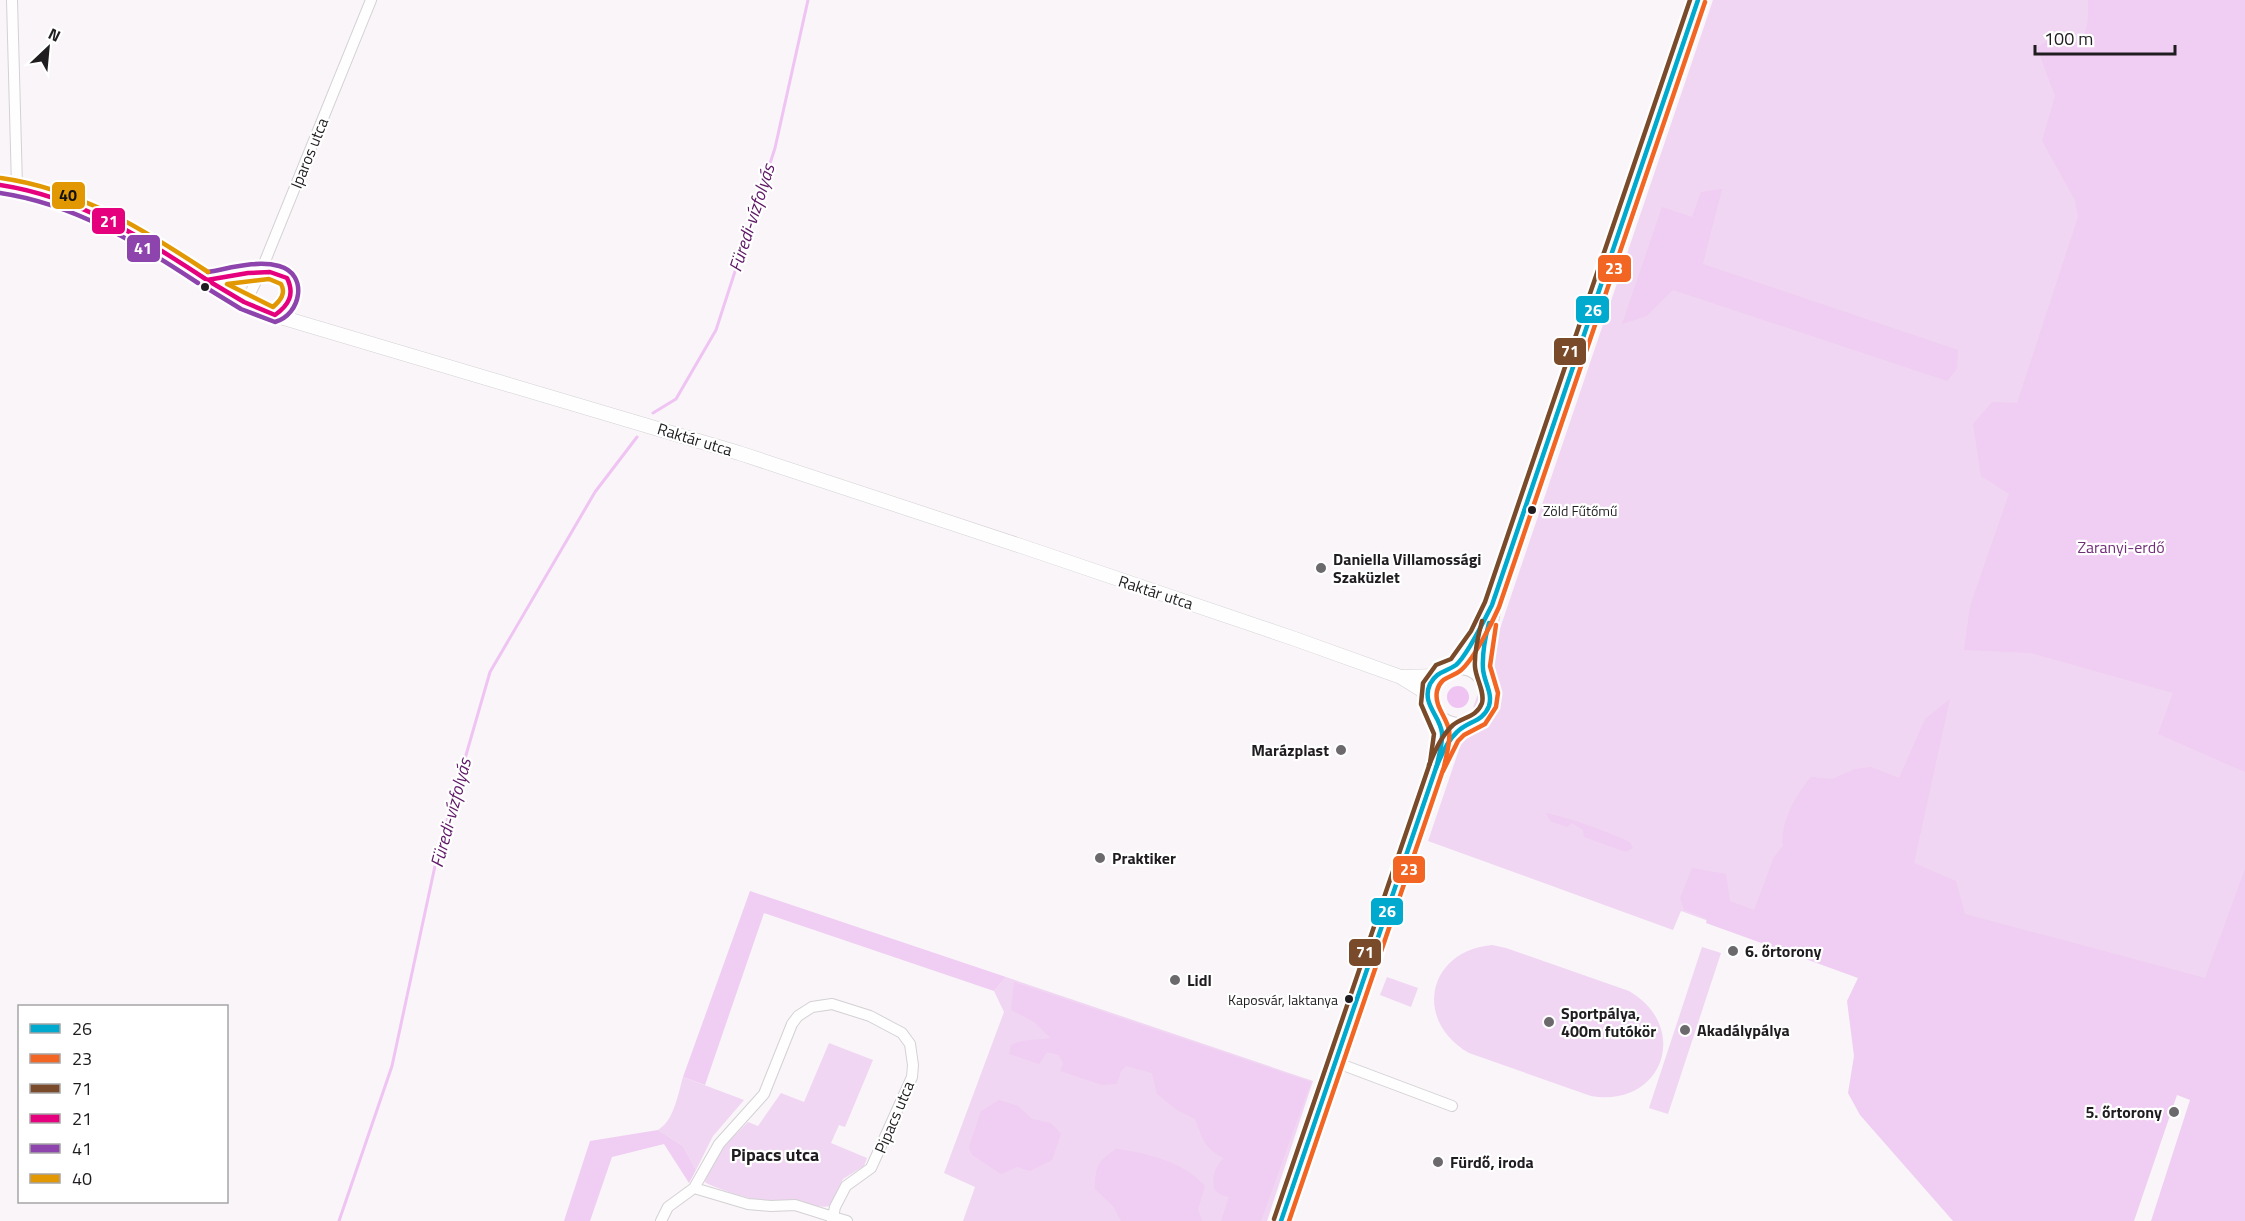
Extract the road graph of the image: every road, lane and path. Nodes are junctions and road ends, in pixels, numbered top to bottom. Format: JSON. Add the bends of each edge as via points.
{"nodes":[{"id":1,"x":12,"y":0,"type":"edge"},
{"id":2,"x":371,"y":0,"type":"edge"},
{"id":3,"x":1698,"y":0,"type":"edge"},
{"id":4,"x":0,"y":184,"type":"edge"},
{"id":5,"x":17,"y":186,"type":"junction"},
{"id":6,"x":245,"y":304,"type":"junction"},
{"id":7,"x":1492,"y":605,"type":"junction"},
{"id":8,"x":1456,"y":665,"type":"junction"},
{"id":9,"x":1435,"y":676,"type":"junction"},
{"id":10,"x":1482,"y":676,"type":"junction"},
{"id":11,"x":1401,"y":677,"type":"junction"},
{"id":12,"x":1428,"y":702,"type":"junction"},
{"id":13,"x":1438,"y":720,"type":"junction"},
{"id":14,"x":1462,"y":727,"type":"junction"},
{"id":15,"x":1437,"y":765,"type":"junction"},
{"id":16,"x":1335,"y":1062,"type":"junction"},
{"id":17,"x":1452,"y":1106,"type":"dead end"},
{"id":18,"x":694,"y":1188,"type":"junction"},
{"id":19,"x":833,"y":1219,"type":"edge"},
{"id":20,"x":661,"y":1221,"type":"edge"},
{"id":21,"x":847,"y":1221,"type":"edge"},
{"id":22,"x":1281,"y":1221,"type":"edge"}],
"edges":[{"from":1,"to":5,"type":"street"},
{"from":2,"to":6,"type":"street","name":"Iparos utca"},
{"from":3,"to":7,"type":"main road"},
{"from":4,"to":5,"type":"street","name":"Raktár utca"},
{"from":5,"to":6,"type":"street","name":"Raktár utca","via":[[84,208],[144,240]]},
{"from":6,"to":11,"type":"street","name":"Raktár utca","via":[[739,453]]},
{"from":7,"to":8,"type":"main road"},
{"from":7,"to":10,"type":"main road"},
{"from":8,"to":9,"type":"main road"},
{"from":8,"to":10,"type":"main road","via":[[1471,667]]},
{"from":9,"to":11,"type":"street","name":"Raktár utca"},
{"from":9,"to":12,"type":"main road"},
{"from":10,"to":14,"type":"main road","via":[[1490,693],[1486,712],[1477,722]]},
{"from":11,"to":12,"type":"street","name":"Raktár utca","via":[[1422,690]]},
{"from":12,"to":13,"type":"main road"},
{"from":13,"to":14,"type":"main road"},
{"from":13,"to":15,"type":"main road","via":[[1442,733]]},
{"from":14,"to":15,"type":"main road"},
{"from":15,"to":16,"type":"main road"},
{"from":16,"to":17,"type":"street"},
{"from":16,"to":22,"type":"main road"},
{"from":18,"to":19,"type":"street","via":[[748,1204],[795,1205]]},
{"from":18,"to":19,"type":"street","name":"Pipacs utca","via":[[719,1144],[764,1095],[798,1016],[812,1007],[839,1005],[878,1019],[902,1033],[910,1044],[913,1065],[912,1077],[871,1168],[846,1186]]},
{"from":18,"to":20,"type":"street","name":"Pipacs utca","via":[[668,1207]]},
{"from":19,"to":21,"type":"street"}]}
